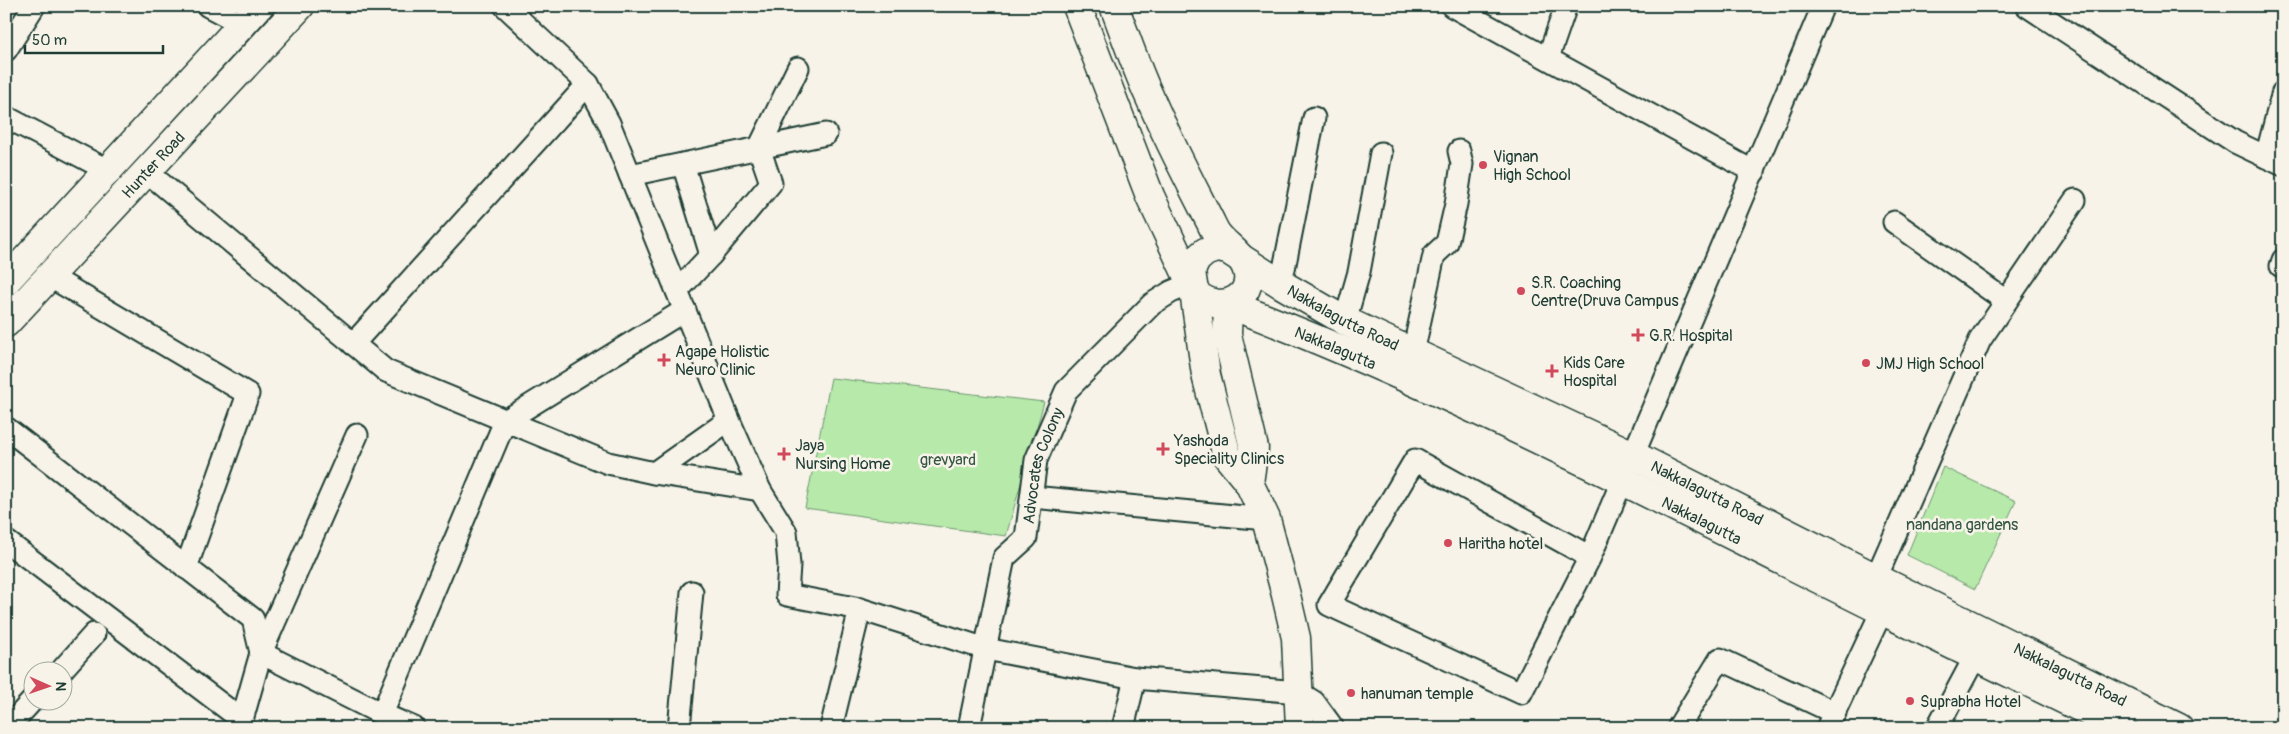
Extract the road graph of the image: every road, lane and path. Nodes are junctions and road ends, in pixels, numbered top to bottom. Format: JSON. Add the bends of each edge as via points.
{"nodes":[{"id":1,"x":34,"y":6,"type":"edge"},
{"id":2,"x":208,"y":6,"type":"edge"},
{"id":3,"x":300,"y":6,"type":"edge"},
{"id":4,"x":506,"y":6,"type":"edge"},
{"id":5,"x":1077,"y":6,"type":"edge"},
{"id":6,"x":1114,"y":6,"type":"edge"},
{"id":7,"x":1452,"y":6,"type":"edge"},
{"id":8,"x":1566,"y":6,"type":"edge"},
{"id":9,"x":1823,"y":6,"type":"edge"},
{"id":10,"x":2027,"y":6,"type":"edge"},
{"id":11,"x":250,"y":15,"type":"edge"},
{"id":12,"x":6,"y":50,"type":"edge"},
{"id":13,"x":1548,"y":58,"type":"junction"},
{"id":14,"x":798,"y":68,"type":"dead end"},
{"id":15,"x":588,"y":84,"type":"junction"},
{"id":16,"x":2283,"y":92,"type":"edge"},
{"id":17,"x":6,"y":117,"type":"edge"},
{"id":18,"x":1314,"y":118,"type":"dead end"},
{"id":19,"x":826,"y":134,"type":"dead end"},
{"id":20,"x":759,"y":148,"type":"junction"},
{"id":21,"x":1459,"y":151,"type":"dead end"},
{"id":22,"x":1381,"y":153,"type":"dead end"},
{"id":23,"x":2274,"y":161,"type":"edge"},
{"id":24,"x":683,"y":164,"type":"junction"},
{"id":25,"x":107,"y":170,"type":"junction"},
{"id":26,"x":146,"y":171,"type":"junction"},
{"id":27,"x":1754,"y":172,"type":"junction"},
{"id":28,"x":630,"y":175,"type":"junction"},
{"id":29,"x":2075,"y":200,"type":"dead end"},
{"id":30,"x":1894,"y":222,"type":"dead end"},
{"id":31,"x":711,"y":255,"type":"junction"},
{"id":32,"x":1238,"y":255,"type":"junction"},
{"id":33,"x":49,"y":276,"type":"junction"},
{"id":34,"x":6,"y":281,"type":"edge"},
{"id":35,"x":1192,"y":283,"type":"junction"},
{"id":36,"x":1281,"y":284,"type":"junction"},
{"id":37,"x":681,"y":300,"type":"junction"},
{"id":38,"x":2006,"y":301,"type":"junction"},
{"id":39,"x":1228,"y":304,"type":"junction"},
{"id":40,"x":1345,"y":321,"type":"junction"},
{"id":41,"x":6,"y":323,"type":"edge"},
{"id":42,"x":353,"y":344,"type":"junction"},
{"id":43,"x":1414,"y":354,"type":"junction"},
{"id":44,"x":505,"y":420,"type":"junction"},
{"id":45,"x":730,"y":420,"type":"junction"},
{"id":46,"x":6,"y":428,"type":"edge"},
{"id":47,"x":357,"y":435,"type":"dead end"},
{"id":48,"x":1628,"y":467,"type":"junction"},
{"id":49,"x":654,"y":473,"type":"junction"},
{"id":50,"x":1249,"y":483,"type":"junction"},
{"id":51,"x":760,"y":490,"type":"junction"},
{"id":52,"x":1032,"y":497,"type":"junction"},
{"id":53,"x":1266,"y":519,"type":"junction"},
{"id":54,"x":7,"y":543,"type":"edge"},
{"id":55,"x":1590,"y":558,"type":"junction"},
{"id":56,"x":186,"y":568,"type":"junction"},
{"id":57,"x":692,"y":592,"type":"dead end"},
{"id":58,"x":1884,"y":592,"type":"junction"},
{"id":59,"x":860,"y":609,"type":"junction"},
{"id":60,"x":94,"y":634,"type":"dead end"},
{"id":61,"x":986,"y":649,"type":"junction"},
{"id":62,"x":261,"y":653,"type":"junction"},
{"id":63,"x":1976,"y":655,"type":"junction"},
{"id":64,"x":69,"y":662,"type":"edge"},
{"id":65,"x":1135,"y":678,"type":"junction"},
{"id":66,"x":1298,"y":692,"type":"junction"},
{"id":67,"x":23,"y":712,"type":"edge"},
{"id":68,"x":382,"y":714,"type":"junction"},
{"id":69,"x":1831,"y":720,"type":"edge"},
{"id":70,"x":242,"y":724,"type":"edge"},
{"id":71,"x":2166,"y":725,"type":"edge"},
{"id":72,"x":10,"y":727,"type":"edge"},
{"id":73,"x":414,"y":728,"type":"edge"},
{"id":74,"x":679,"y":728,"type":"edge"},
{"id":75,"x":831,"y":728,"type":"edge"},
{"id":76,"x":969,"y":728,"type":"edge"},
{"id":77,"x":1123,"y":728,"type":"edge"},
{"id":78,"x":1300,"y":728,"type":"edge"},
{"id":79,"x":1333,"y":728,"type":"edge"},
{"id":80,"x":1678,"y":728,"type":"edge"},
{"id":81,"x":1937,"y":728,"type":"edge"},
{"id":82,"x":2122,"y":728,"type":"edge"}],
"edges":[{"from":1,"to":12,"type":"street"},
{"from":2,"to":11,"type":"street"},
{"from":3,"to":26,"type":"main road","name":"Hunter Road"},
{"from":4,"to":15,"type":"street"},
{"from":5,"to":35,"type":"main road","via":[[1150,196]]},
{"from":6,"to":32,"type":"main road","via":[[1149,97],[1177,157],[1217,234]]},
{"from":7,"to":13,"type":"street"},
{"from":8,"to":13,"type":"street"},
{"from":9,"to":27,"type":"street"},
{"from":10,"to":23,"type":"street","via":[[2235,142]]},
{"from":11,"to":25,"type":"main road","name":"Hunter Road"},
{"from":13,"to":27,"type":"street"},
{"from":14,"to":20,"type":"street"},
{"from":15,"to":28,"type":"street","via":[[609,123]]},
{"from":15,"to":42,"type":"street"},
{"from":16,"to":23,"type":"street"},
{"from":17,"to":25,"type":"street"},
{"from":18,"to":36,"type":"street"},
{"from":19,"to":20,"type":"street"},
{"from":20,"to":24,"type":"street"},
{"from":20,"to":31,"type":"street","via":[[771,183]]},
{"from":21,"to":43,"type":"street","via":[[1462,164],[1456,204],[1447,243],[1434,255]]},
{"from":22,"to":40,"type":"street","via":[[1359,272]]},
{"from":24,"to":28,"type":"street"},
{"from":24,"to":31,"type":"street"},
{"from":25,"to":34,"type":"main road","name":"Hunter Road"},
{"from":26,"to":33,"type":"main road","name":"Hunter Road"},
{"from":26,"to":42,"type":"street"},
{"from":27,"to":48,"type":"street"},
{"from":28,"to":37,"type":"street"},
{"from":29,"to":38,"type":"street"},
{"from":30,"to":38,"type":"street"},
{"from":31,"to":37,"type":"street"},
{"from":32,"to":35,"type":"main road","via":[[1216,248],[1205,252],[1196,260]]},
{"from":32,"to":36,"type":"main road","name":"Nakkalagutta Road"},
{"from":32,"to":39,"type":"main road","via":[[1248,277],[1238,298]]},
{"from":33,"to":41,"type":"main road","name":"Hunter Road"},
{"from":33,"to":56,"type":"street","via":[[248,394]]},
{"from":35,"to":39,"type":"main road","via":[[1196,294],[1205,302]]},
{"from":35,"to":50,"type":"main road","via":[[1206,375],[1227,456]]},
{"from":35,"to":52,"type":"street","name":"Advocates Colony","via":[[1152,304],[1066,391],[1036,460]]},
{"from":36,"to":40,"type":"main road","name":"Nakkalagutta Road"},
{"from":37,"to":44,"type":"street"},
{"from":37,"to":45,"type":"street"},
{"from":38,"to":58,"type":"street","via":[[1980,340]]},
{"from":39,"to":48,"type":"main road","name":"Nakkalagutta"},
{"from":39,"to":50,"type":"main road","via":[[1227,335],[1254,448]]},
{"from":40,"to":43,"type":"main road","name":"Nakkalagutta Road"},
{"from":42,"to":44,"type":"street","via":[[386,371]]},
{"from":43,"to":48,"type":"main road","name":"Nakkalagutta Road"},
{"from":44,"to":49,"type":"street","via":[[608,463]]},
{"from":44,"to":68,"type":"street"},
{"from":45,"to":49,"type":"street"},
{"from":45,"to":51,"type":"street"},
{"from":46,"to":56,"type":"street"},
{"from":47,"to":62,"type":"street"},
{"from":48,"to":55,"type":"street"},
{"from":48,"to":58,"type":"main road","name":"Nakkalagutta"},
{"from":49,"to":51,"type":"street"},
{"from":50,"to":53,"type":"main road"},
{"from":51,"to":59,"type":"street","via":[[786,532],[787,594]]},
{"from":52,"to":53,"type":"street"},
{"from":52,"to":61,"type":"street","name":"Advocates Colony","via":[[1026,538],[1004,558]]},
{"from":53,"to":66,"type":"main road","via":[[1296,638]]},
{"from":54,"to":70,"type":"street"},
{"from":55,"to":55,"type":"street","via":[[1521,693],[1329,605],[1415,460]]},
{"from":56,"to":62,"type":"street","via":[[253,619]]},
{"from":57,"to":74,"type":"street"},
{"from":58,"to":63,"type":"main road","name":"Nakkalagutta"},
{"from":58,"to":69,"type":"street"},
{"from":58,"to":71,"type":"main road","name":"Nakkalagutta Road"},
{"from":59,"to":61,"type":"street"},
{"from":59,"to":75,"type":"street"},
{"from":60,"to":64,"type":"street"},
{"from":61,"to":65,"type":"street"},
{"from":61,"to":76,"type":"street","name":"Advocates Colony"},
{"from":62,"to":68,"type":"street"},
{"from":62,"to":70,"type":"street"},
{"from":63,"to":81,"type":"street"},
{"from":63,"to":82,"type":"main road","name":"Nakkalagutta"},
{"from":65,"to":66,"type":"street"},
{"from":65,"to":77,"type":"street"},
{"from":66,"to":78,"type":"main road"},
{"from":66,"to":79,"type":"street","via":[[1314,702]]},
{"from":67,"to":72,"type":"street"},
{"from":68,"to":73,"type":"street"},
{"from":69,"to":80,"type":"street","via":[[1720,659]]}]}
